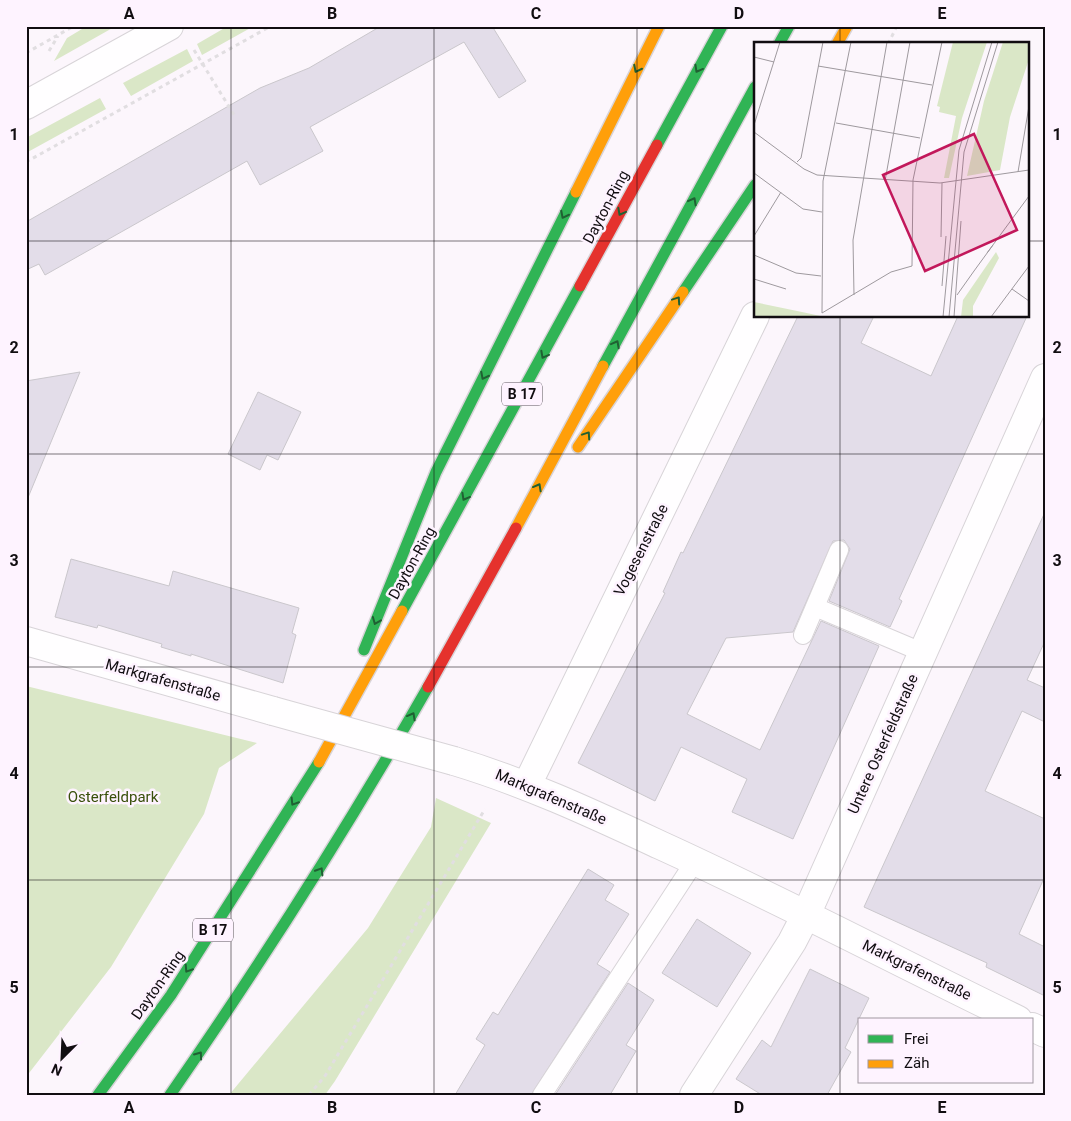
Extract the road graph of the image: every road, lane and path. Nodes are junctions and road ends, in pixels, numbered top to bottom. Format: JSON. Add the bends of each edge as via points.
{"nodes":[{"id":1,"x":74,"y":26,"type":"edge"},
{"id":2,"x":169,"y":26,"type":"edge"},
{"id":3,"x":271,"y":26,"type":"edge"},
{"id":4,"x":659,"y":26,"type":"edge"},
{"id":5,"x":722,"y":26,"type":"edge"},
{"id":6,"x":789,"y":26,"type":"edge"},
{"id":7,"x":847,"y":26,"type":"edge"},
{"id":8,"x":897,"y":26,"type":"edge"},
{"id":9,"x":780,"y":42,"type":"edge"},
{"id":10,"x":838,"y":42,"type":"edge"},
{"id":11,"x":889,"y":42,"type":"edge"},
{"id":12,"x":193,"y":49,"type":"dead end"},
{"id":13,"x":26,"y":53,"type":"edge"},
{"id":14,"x":203,"y":64,"type":"junction"},
{"id":15,"x":754,"y":89,"type":"edge"},
{"id":16,"x":26,"y":106,"type":"edge"},
{"id":17,"x":236,"y":118,"type":"dead end"},
{"id":18,"x":26,"y":162,"type":"edge"},
{"id":19,"x":754,"y":186,"type":"edge"},
{"id":20,"x":755,"y":318,"type":"edge"},
{"id":21,"x":1045,"y":378,"type":"edge"},
{"id":22,"x":570,"y":459,"type":"dead end"},
{"id":23,"x":554,"y":484,"type":"dead end"},
{"id":24,"x":839,"y":550,"type":"dead end"},
{"id":25,"x":481,"y":591,"type":"junction"},
{"id":26,"x":815,"y":606,"type":"junction"},
{"id":27,"x":803,"y":635,"type":"dead end"},
{"id":28,"x":26,"y":641,"type":"edge"},
{"id":29,"x":924,"y":654,"type":"junction"},
{"id":30,"x":320,"y":760,"type":"junction"},
{"id":31,"x":516,"y":781,"type":"junction"},
{"id":32,"x":695,"y":861,"type":"junction"},
{"id":33,"x":806,"y":915,"type":"junction"},
{"id":34,"x":1014,"y":1018,"type":"edge"},
{"id":35,"x":98,"y":1095,"type":"edge"},
{"id":36,"x":170,"y":1095,"type":"edge"},
{"id":37,"x":309,"y":1095,"type":"edge"},
{"id":38,"x":542,"y":1095,"type":"edge"},
{"id":39,"x":694,"y":1095,"type":"edge"}],
"edges":[{"from":1,"to":13,"type":"path"},
{"from":2,"to":16,"type":"street"},
{"from":3,"to":14,"type":"path"},
{"from":4,"to":30,"type":"highway","one_way":true,"via":[[436,472]]},
{"from":5,"to":30,"type":"highway","name":"Dayton-Ring","number":"B 17","one_way":true},
{"from":6,"to":9,"type":"highway"},
{"from":7,"to":10,"type":"highway"},
{"from":8,"to":11,"type":"path"},
{"from":12,"to":14,"type":"path"},
{"from":14,"to":17,"type":"path"},
{"from":14,"to":18,"type":"path"},
{"from":25,"to":15,"type":"highway","one_way":true},
{"from":22,"to":19,"type":"highway","one_way":true},
{"from":20,"to":31,"type":"street","name":"Vogesenstraße"},
{"from":21,"to":29,"type":"street","name":"Untere Osterfeldstraße"},
{"from":23,"to":25,"type":"highway"},
{"from":24,"to":26,"type":"lane"},
{"from":36,"to":25,"type":"highway","one_way":true,"via":[[218,1029],[315,879],[370,789]]},
{"from":26,"to":27,"type":"lane"},
{"from":26,"to":29,"type":"lane"},
{"from":28,"to":31,"type":"street","name":"Markgrafenstraße","bridge":true},
{"from":29,"to":33,"type":"street","name":"Untere Osterfeldstraße"},
{"from":30,"to":35,"type":"highway","name":"Dayton-Ring","number":"B 17","one_way":true,"via":[[171,995]]},
{"from":31,"to":32,"type":"street","name":"Markgrafenstraße"},
{"from":31,"to":37,"type":"path","via":[[325,1076]]},
{"from":32,"to":33,"type":"street","name":"Markgrafenstraße"},
{"from":32,"to":38,"type":"lane"},
{"from":33,"to":34,"type":"street","name":"Markgrafenstraße"},
{"from":33,"to":39,"type":"street","name":"Untere Osterfeldstraße"}]}
